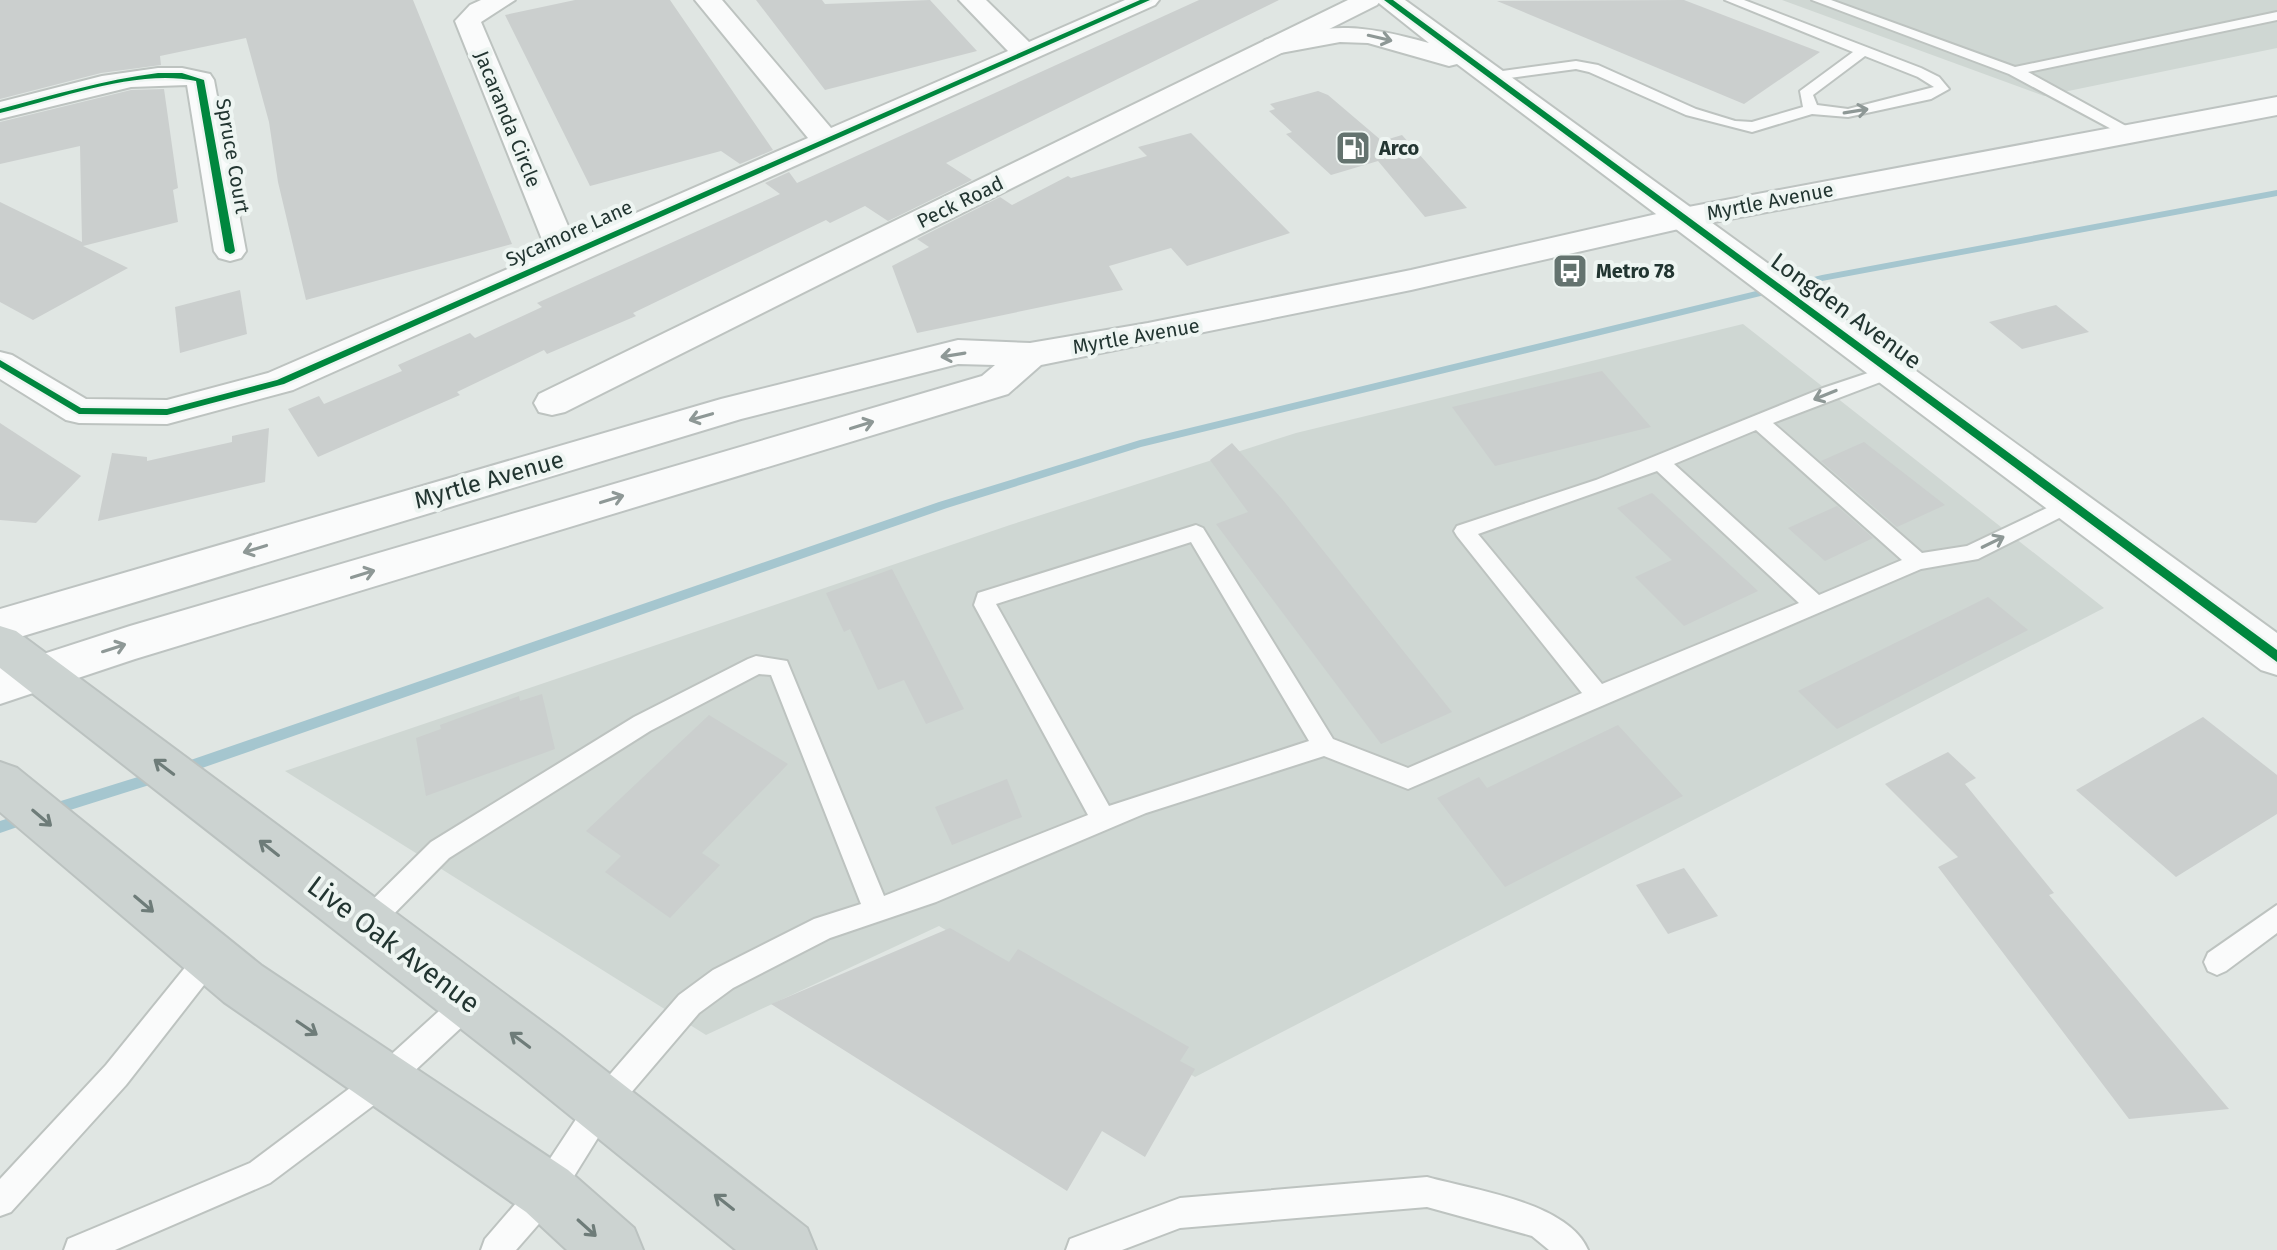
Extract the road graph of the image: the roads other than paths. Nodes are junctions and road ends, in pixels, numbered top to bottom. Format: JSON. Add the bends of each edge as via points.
{"nodes":[{"id":1,"x":502,"y":0,"type":"edge"},
{"id":2,"x":708,"y":0,"type":"edge"},
{"id":3,"x":972,"y":0,"type":"edge"},
{"id":4,"x":1146,"y":0,"type":"edge"},
{"id":5,"x":1368,"y":0,"type":"edge"},
{"id":6,"x":1388,"y":0,"type":"edge"},
{"id":7,"x":1732,"y":0,"type":"edge"},
{"id":8,"x":1819,"y":0,"type":"edge"},
{"id":9,"x":2277,"y":16,"type":"edge"},
{"id":10,"x":1275,"y":46,"type":"junction"},
{"id":11,"x":1863,"y":51,"type":"junction"},
{"id":12,"x":1025,"y":53,"type":"junction"},
{"id":13,"x":1480,"y":71,"type":"junction"},
{"id":14,"x":2014,"y":71,"type":"junction"},
{"id":15,"x":2277,"y":107,"type":"edge"},
{"id":16,"x":1811,"y":109,"type":"junction"},
{"id":17,"x":0,"y":111,"type":"edge"},
{"id":18,"x":2130,"y":134,"type":"junction"},
{"id":19,"x":826,"y":141,"type":"junction"},
{"id":20,"x":1683,"y":218,"type":"junction"},
{"id":21,"x":230,"y":251,"type":"dead end"},
{"id":22,"x":565,"y":256,"type":"junction"},
{"id":23,"x":1030,"y":355,"type":"junction"},
{"id":24,"x":0,"y":363,"type":"edge"},
{"id":25,"x":1892,"y":371,"type":"junction"},
{"id":26,"x":552,"y":403,"type":"dead end"},
{"id":27,"x":1760,"y":422,"type":"junction"},
{"id":28,"x":1660,"y":462,"type":"junction"},
{"id":29,"x":2070,"y":504,"type":"junction"},
{"id":30,"x":1918,"y":562,"type":"junction"},
{"id":31,"x":1816,"y":605,"type":"junction"},
{"id":32,"x":0,"y":626,"type":"edge"},
{"id":33,"x":0,"y":643,"type":"edge"},
{"id":34,"x":2277,"y":657,"type":"edge"},
{"id":35,"x":20,"y":679,"type":"edge"},
{"id":36,"x":1598,"y":696,"type":"junction"},
{"id":37,"x":1325,"y":746,"type":"junction"},
{"id":38,"x":0,"y":783,"type":"edge"},
{"id":39,"x":1104,"y":820,"type":"junction"},
{"id":40,"x":877,"y":911,"type":"junction"},
{"id":41,"x":2277,"y":917,"type":"edge"},
{"id":42,"x":366,"y":924,"type":"junction"},
{"id":43,"x":209,"y":958,"type":"junction"},
{"id":44,"x":2217,"y":962,"type":"dead end"},
{"id":45,"x":469,"y":1002,"type":"junction"},
{"id":46,"x":384,"y":1080,"type":"junction"},
{"id":47,"x":602,"y":1105,"type":"junction"},
{"id":48,"x":547,"y":1191,"type":"junction"},
{"id":49,"x":0,"y":1201,"type":"edge"},
{"id":50,"x":79,"y":1250,"type":"edge"},
{"id":51,"x":496,"y":1250,"type":"edge"},
{"id":52,"x":612,"y":1250,"type":"edge"},
{"id":53,"x":785,"y":1250,"type":"edge"},
{"id":54,"x":1081,"y":1250,"type":"edge"},
{"id":55,"x":1573,"y":1250,"type":"edge"}],
"edges":[{"from":1,"to":22,"type":"street","name":"Jacaranda Circle","via":[[468,21]]},
{"from":2,"to":19,"type":"street"},
{"from":3,"to":12,"type":"street"},
{"from":4,"to":12,"type":"street","name":"Sycamore Lane"},
{"from":5,"to":10,"type":"street","name":"Peck Road"},
{"from":6,"to":13,"type":"main road","name":"Longden Avenue"},
{"from":7,"to":11,"type":"lane"},
{"from":8,"to":14,"type":"lane"},
{"from":9,"to":14,"type":"lane"},
{"from":10,"to":13,"type":"main road","one_way":true,"via":[[1340,34],[1370,35]]},
{"from":10,"to":26,"type":"street","name":"Peck Road"},
{"from":11,"to":16,"type":"lane","via":[[1805,94]]},
{"from":16,"to":11,"type":"lane","one_way":true,"via":[[1848,113],[1942,89],[1924,75]]},
{"from":12,"to":19,"type":"street","name":"Sycamore Lane"},
{"from":13,"to":16,"type":"lane","via":[[1593,68],[1691,112],[1752,127]]},
{"from":13,"to":20,"type":"main road","name":"Longden Avenue"},
{"from":14,"to":18,"type":"lane"},
{"from":15,"to":18,"type":"main road","name":"Myrtle Avenue"},
{"from":17,"to":21,"type":"street","name":"Spruce Court","via":[[154,75],[200,80]]},
{"from":18,"to":20,"type":"main road","name":"Myrtle Avenue"},
{"from":19,"to":22,"type":"street","name":"Sycamore Lane"},
{"from":20,"to":23,"type":"main road","name":"Myrtle Avenue","via":[[1259,312]]},
{"from":20,"to":25,"type":"main road","name":"Longden Avenue"},
{"from":22,"to":24,"type":"street","name":"Sycamore Lane","via":[[280,382],[167,412],[79,411]]},
{"from":23,"to":32,"type":"main road","name":"Myrtle Avenue","one_way":true,"via":[[958,352],[734,408]]},
{"from":35,"to":23,"type":"main road","name":"Myrtle Avenue","one_way":true,"via":[[995,385]]},
{"from":25,"to":27,"type":"lane","one_way":true},
{"from":25,"to":29,"type":"main road","name":"Longden Avenue"},
{"from":27,"to":28,"type":"lane"},
{"from":27,"to":30,"type":"lane"},
{"from":28,"to":31,"type":"lane"},
{"from":28,"to":36,"type":"lane","via":[[1464,531]]},
{"from":30,"to":29,"type":"lane","one_way":true,"via":[[1971,553]]},
{"from":29,"to":34,"type":"main road","name":"Longden Avenue"},
{"from":30,"to":31,"type":"lane"},
{"from":31,"to":36,"type":"lane"},
{"from":33,"to":35,"type":"main road","name":"Live Oak Avenue"},
{"from":42,"to":35,"type":"main road","name":"Live Oak Avenue","one_way":true,"via":[[116,732]]},
{"from":36,"to":37,"type":"lane","via":[[1408,779]]},
{"from":37,"to":39,"type":"lane"},
{"from":37,"to":39,"type":"lane","via":[[1196,533],[986,599]]},
{"from":38,"to":43,"type":"main road","one_way":true},
{"from":39,"to":40,"type":"lane"},
{"from":40,"to":42,"type":"lane","via":[[779,667],[769,664],[756,665],[642,724],[440,850]]},
{"from":40,"to":47,"type":"lane","via":[[823,928],[723,979],[689,1004]]},
{"from":41,"to":44,"type":"lane"},
{"from":42,"to":45,"type":"main road","name":"Live Oak Avenue"},
{"from":43,"to":46,"type":"main road","one_way":true},
{"from":43,"to":49,"type":"lane","via":[[116,1075]]},
{"from":45,"to":46,"type":"lane"},
{"from":47,"to":45,"type":"main road","name":"Live Oak Avenue","one_way":true},
{"from":46,"to":48,"type":"main road"},
{"from":46,"to":50,"type":"lane","via":[[260,1173]]},
{"from":47,"to":48,"type":"lane"},
{"from":53,"to":47,"type":"main road","name":"Live Oak Avenue","one_way":true},
{"from":48,"to":51,"type":"lane"},
{"from":48,"to":52,"type":"main road","one_way":true},
{"from":54,"to":55,"type":"lane","via":[[1180,1213],[1427,1192],[1540,1223]]}]}
